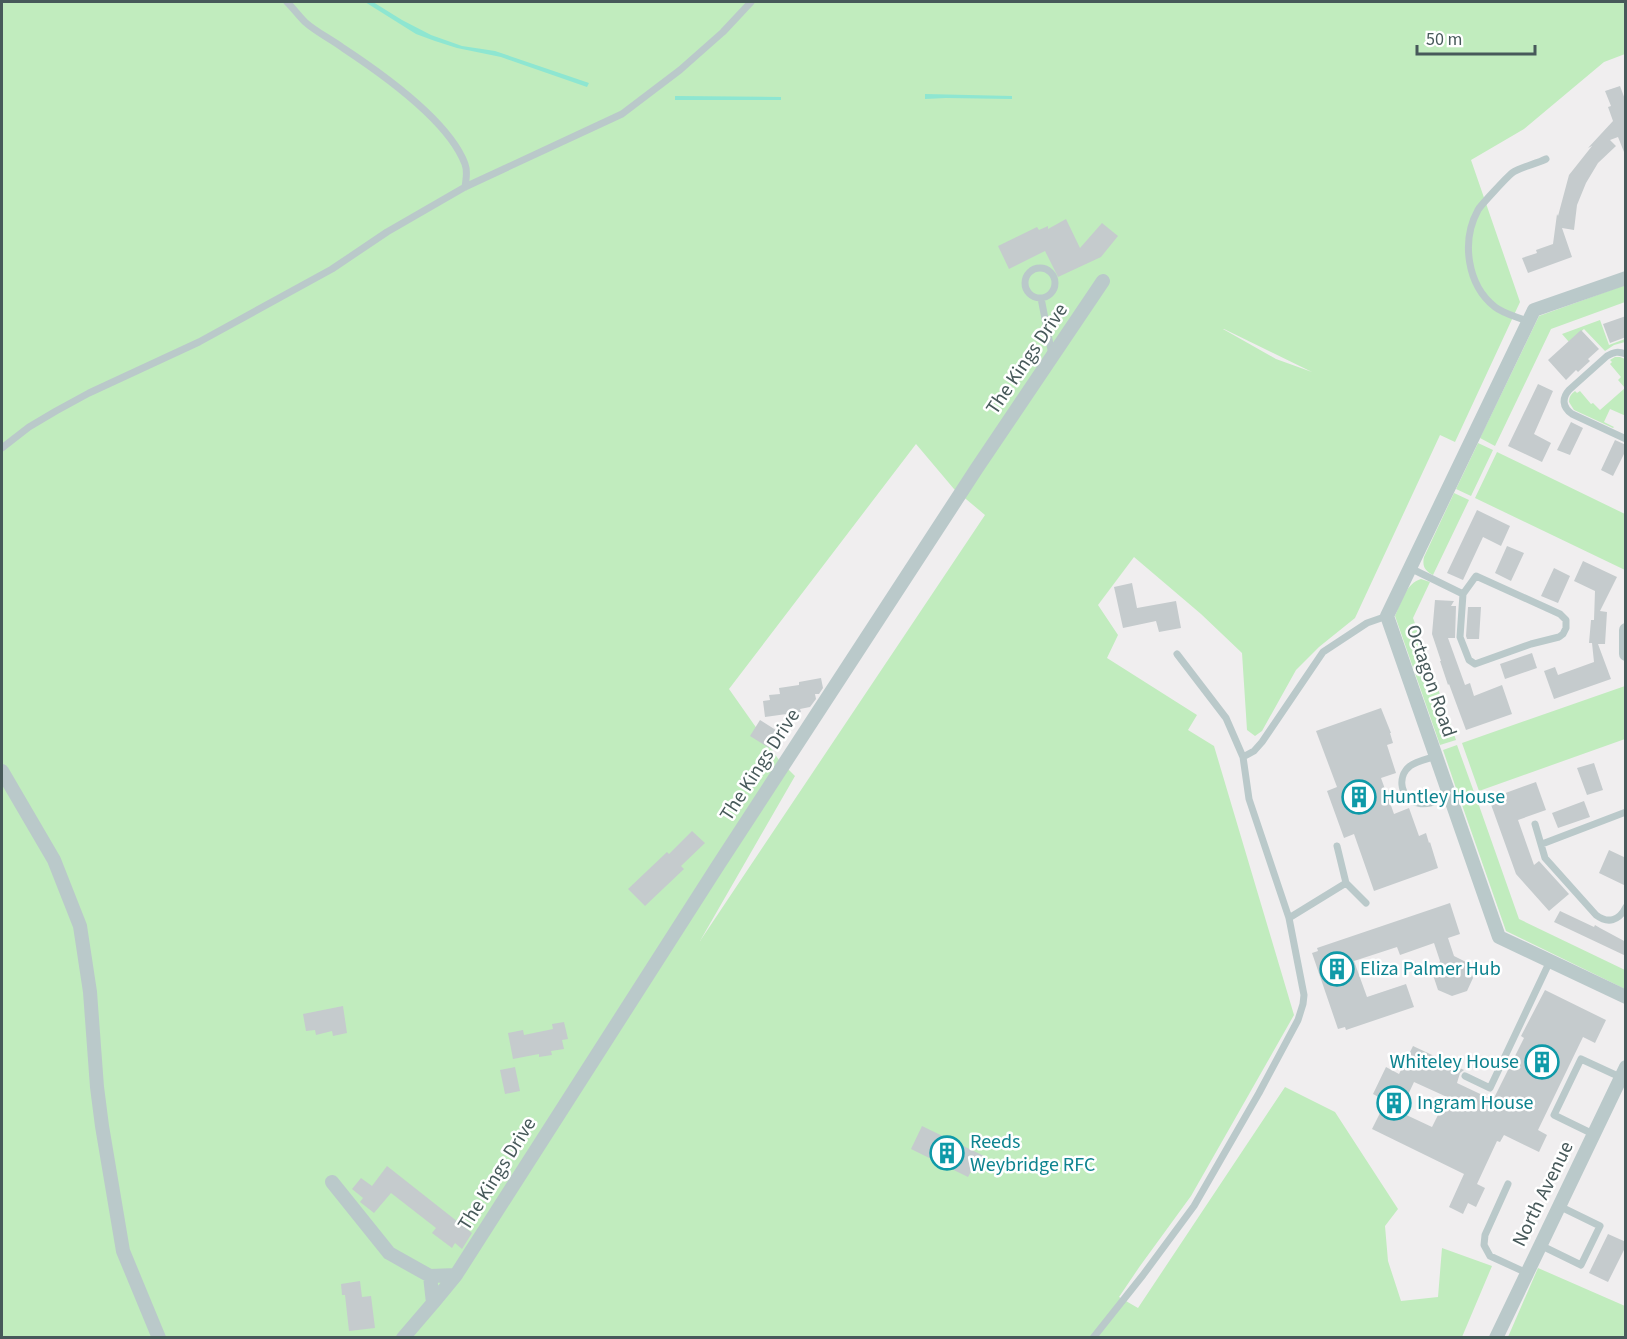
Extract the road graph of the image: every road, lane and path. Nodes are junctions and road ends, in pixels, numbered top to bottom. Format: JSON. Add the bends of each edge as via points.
{"nodes":[{"id":1,"x":287,"y":2,"type":"edge"},
{"id":2,"x":751,"y":2,"type":"edge"},
{"id":3,"x":1546,"y":159,"type":"dead end"},
{"id":4,"x":465,"y":187,"type":"junction"},
{"id":5,"x":1626,"y":278,"type":"edge"},
{"id":6,"x":1103,"y":281,"type":"dead end"},
{"id":7,"x":1041,"y":298,"type":"junction"},
{"id":8,"x":1529,"y":322,"type":"junction"},
{"id":9,"x":1626,"y":354,"type":"edge"},
{"id":10,"x":1052,"y":355,"type":"junction"},
{"id":11,"x":1626,"y":439,"type":"edge"},
{"id":12,"x":2,"y":448,"type":"edge"},
{"id":13,"x":1410,"y":568,"type":"junction"},
{"id":14,"x":1463,"y":594,"type":"junction"},
{"id":15,"x":1387,"y":616,"type":"junction"},
{"id":16,"x":1626,"y":630,"type":"edge"},
{"id":17,"x":1177,"y":654,"type":"dead end"},
{"id":18,"x":1626,"y":654,"type":"edge"},
{"id":19,"x":1436,"y":756,"type":"junction"},
{"id":20,"x":1244,"y":757,"type":"junction"},
{"id":21,"x":2,"y":771,"type":"edge"},
{"id":22,"x":1450,"y":796,"type":"junction"},
{"id":23,"x":1626,"y":812,"type":"edge"},
{"id":24,"x":1535,"y":824,"type":"dead end"},
{"id":25,"x":1542,"y":844,"type":"junction"},
{"id":26,"x":1337,"y":846,"type":"dead end"},
{"id":27,"x":1346,"y":883,"type":"junction"},
{"id":28,"x":1366,"y":903,"type":"dead end"},
{"id":29,"x":1626,"y":908,"type":"edge"},
{"id":30,"x":1289,"y":918,"type":"junction"},
{"id":31,"x":1550,"y":961,"type":"junction"},
{"id":32,"x":1626,"y":997,"type":"edge"},
{"id":33,"x":1623,"y":1072,"type":"edge"},
{"id":34,"x":1465,"y":1076,"type":"dead end"},
{"id":35,"x":1593,"y":1134,"type":"junction"},
{"id":36,"x":332,"y":1182,"type":"dead end"},
{"id":37,"x":1508,"y":1184,"type":"dead end"},
{"id":38,"x":1558,"y":1206,"type":"junction"},
{"id":39,"x":1540,"y":1245,"type":"junction"},
{"id":40,"x":1527,"y":1273,"type":"junction"},
{"id":41,"x":456,"y":1275,"type":"junction"},
{"id":42,"x":430,"y":1276,"type":"junction"},
{"id":43,"x":433,"y":1303,"type":"junction"},
{"id":44,"x":159,"y":1338,"type":"edge"},
{"id":45,"x":403,"y":1338,"type":"edge"},
{"id":46,"x":1093,"y":1338,"type":"edge"},
{"id":47,"x":1496,"y":1338,"type":"edge"}],
"edges":[{"from":1,"to":4,"type":"lane","via":[[306,23],[410,97],[446,134],[465,164]]},
{"from":2,"to":4,"type":"lane","via":[[680,70],[621,114]]},
{"from":3,"to":8,"type":"lane","via":[[1513,173],[1478,209],[1470,230],[1468,252],[1480,292],[1496,308]]},
{"from":4,"to":12,"type":"lane","via":[[332,269],[199,342],[64,406]]},
{"from":5,"to":8,"type":"street","name":"Octagon Road","via":[[1534,310]]},
{"from":6,"to":10,"type":"street","name":"The Kings Drive"},
{"from":7,"to":7,"type":"lane","via":[[1031,295],[1025,284],[1028,274],[1040,268],[1050,272],[1055,283],[1052,293]]},
{"from":7,"to":10,"type":"lane"},
{"from":8,"to":13,"type":"street","name":"Octagon Road"},
{"from":9,"to":11,"type":"lane","via":[[1614,352],[1607,356],[1569,390],[1564,403],[1572,414]]},
{"from":10,"to":41,"type":"street","name":"The Kings Drive"},
{"from":13,"to":14,"type":"lane"},
{"from":13,"to":15,"type":"street","name":"Octagon Road"},
{"from":14,"to":14,"type":"lane","via":[[1460,637],[1471,663],[1559,637],[1566,628],[1566,620],[1560,614],[1476,576]]},
{"from":15,"to":19,"type":"street","name":"Octagon Road"},
{"from":15,"to":20,"type":"lane","via":[[1367,623],[1323,652],[1262,742]]},
{"from":16,"to":18,"type":"street"},
{"from":17,"to":20,"type":"lane","via":[[1226,718]]},
{"from":19,"to":22,"type":"street","name":"Octagon Road"},
{"from":19,"to":22,"type":"lane","via":[[1409,767],[1402,778],[1403,791],[1417,803]]},
{"from":20,"to":30,"type":"lane","via":[[1249,799]]},
{"from":21,"to":44,"type":"street","via":[[54,860],[80,926],[100,1107],[123,1251]]},
{"from":22,"to":31,"type":"street","name":"Octagon Road","via":[[1499,937]]},
{"from":23,"to":25,"type":"lane"},
{"from":24,"to":25,"type":"lane"},
{"from":25,"to":29,"type":"lane","via":[[1545,858],[1600,918],[1610,921]]},
{"from":26,"to":27,"type":"lane"},
{"from":27,"to":28,"type":"lane"},
{"from":27,"to":30,"type":"lane"},
{"from":30,"to":46,"type":"lane","via":[[1304,995],[1298,1020],[1194,1206]]},
{"from":31,"to":32,"type":"street","name":"Octagon Road"},
{"from":31,"to":34,"type":"lane","via":[[1490,1088]]},
{"from":33,"to":35,"type":"street","name":"North Avenue"},
{"from":33,"to":35,"type":"lane","via":[[1581,1059],[1554,1115]]},
{"from":35,"to":38,"type":"street","name":"North Avenue"},
{"from":36,"to":42,"type":"street","via":[[389,1253]]},
{"from":37,"to":40,"type":"lane","via":[[1484,1245],[1490,1256]]},
{"from":38,"to":39,"type":"street","name":"North Avenue"},
{"from":38,"to":39,"type":"lane","via":[[1600,1226],[1581,1265]]},
{"from":39,"to":40,"type":"street","name":"North Avenue"},
{"from":40,"to":47,"type":"street","name":"North Avenue"},
{"from":41,"to":42,"type":"street"},
{"from":41,"to":43,"type":"street","name":"The Kings Drive"},
{"from":42,"to":43,"type":"street"},
{"from":43,"to":45,"type":"street","name":"The Kings Drive"}]}
